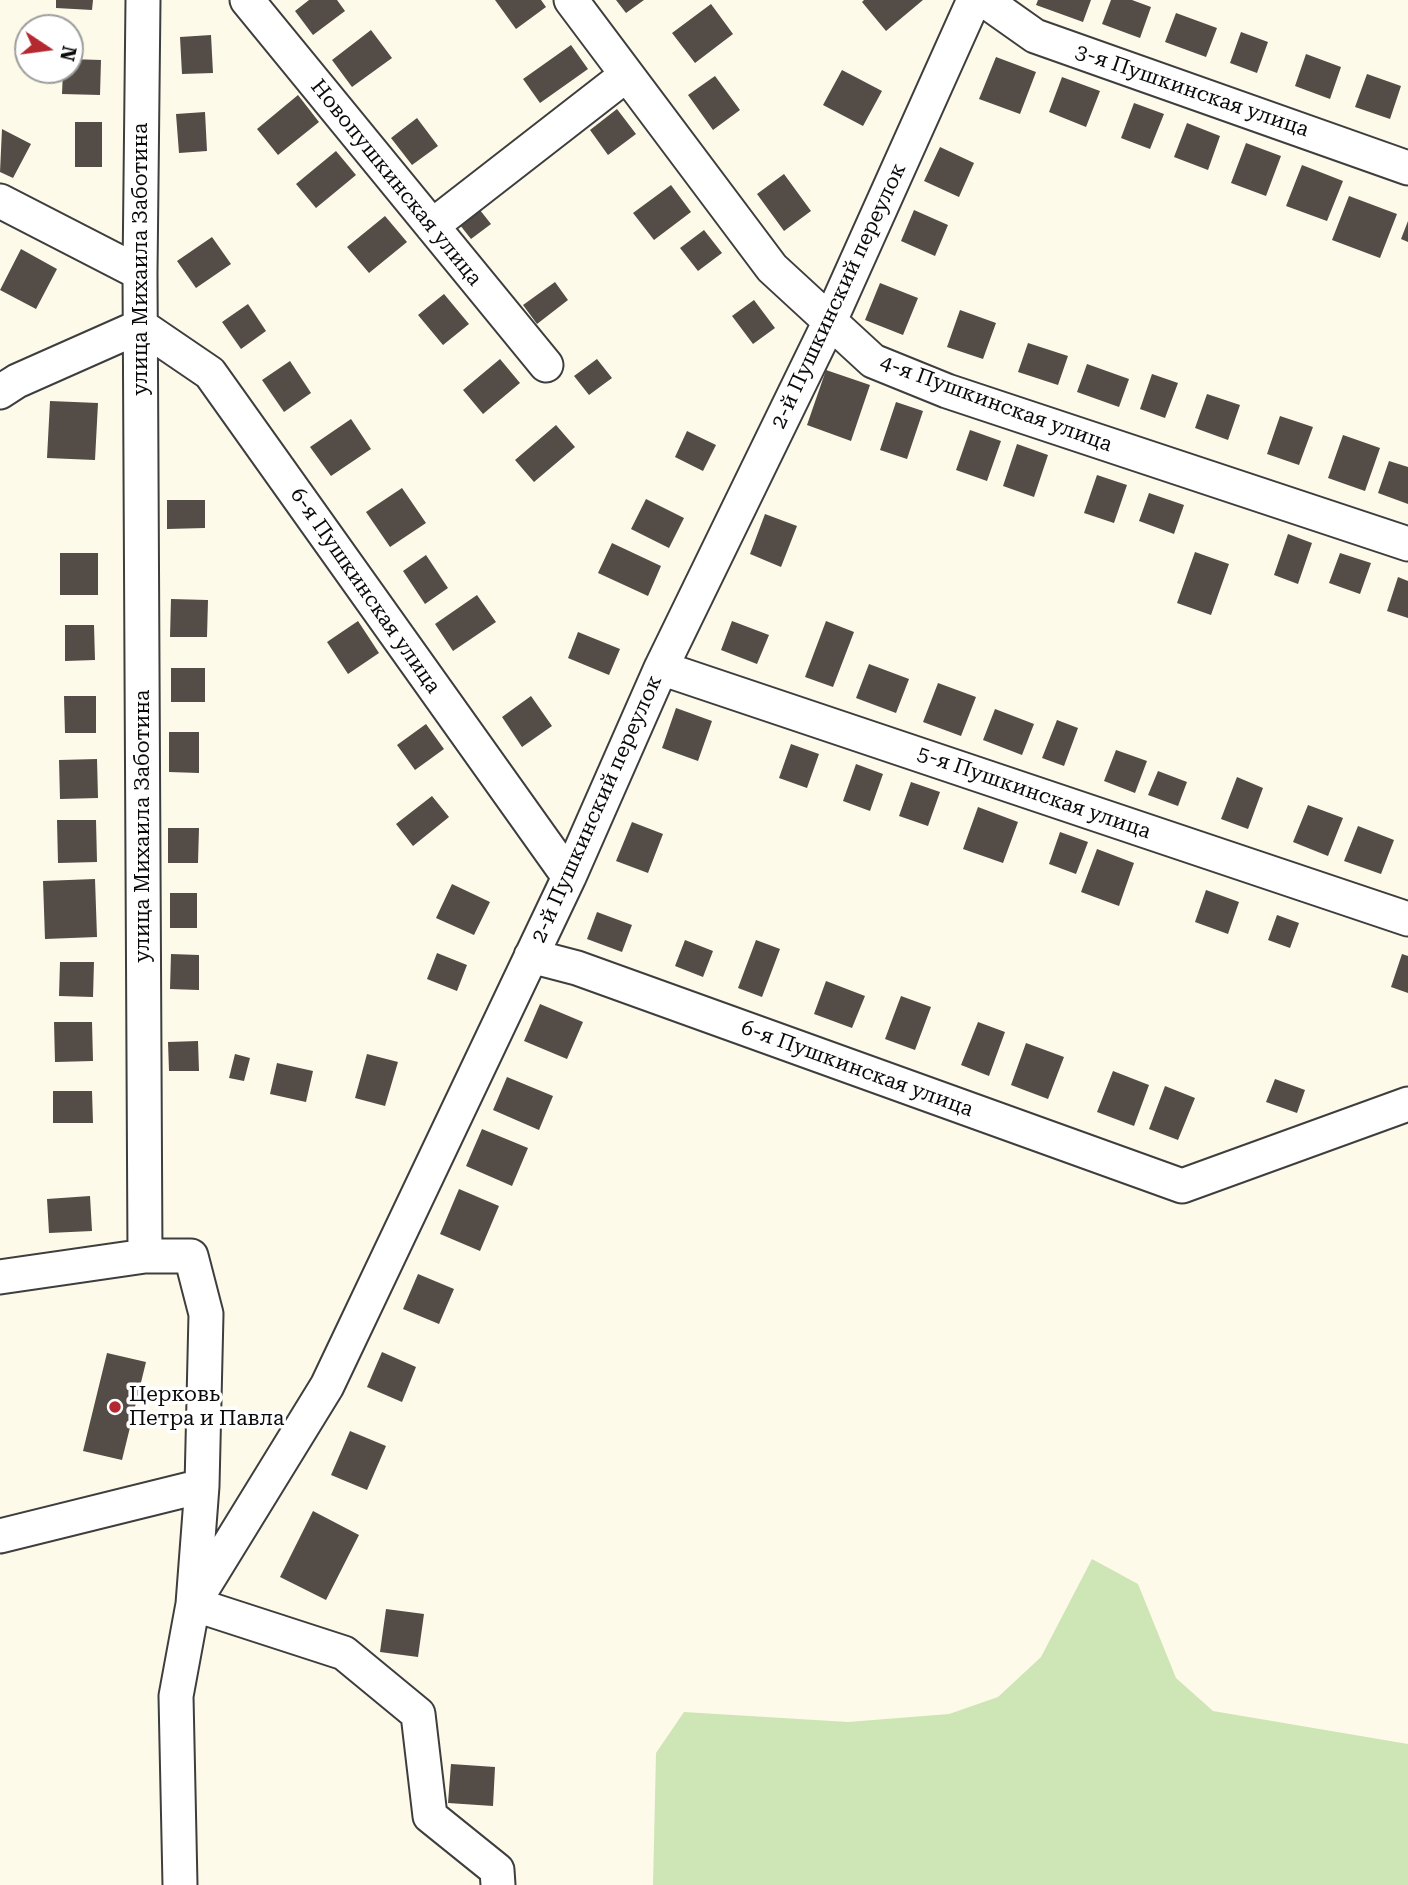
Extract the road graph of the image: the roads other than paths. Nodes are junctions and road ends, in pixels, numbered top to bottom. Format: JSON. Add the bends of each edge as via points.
{"nodes":[{"id":1,"x":143,"y":0,"type":"edge"},
{"id":2,"x":570,"y":0,"type":"edge"},
{"id":3,"x":974,"y":0,"type":"edge"},
{"id":4,"x":984,"y":0,"type":"edge"},
{"id":5,"x":247,"y":1,"type":"edge"},
{"id":6,"x":625,"y":76,"type":"junction"},
{"id":7,"x":1408,"y":168,"type":"edge"},
{"id":8,"x":0,"y":201,"type":"edge"},
{"id":9,"x":432,"y":226,"type":"junction"},
{"id":10,"x":140,"y":273,"type":"junction"},
{"id":11,"x":829,"y":323,"type":"junction"},
{"id":12,"x":141,"y":326,"type":"junction"},
{"id":13,"x":546,"y":365,"type":"dead end"},
{"id":14,"x":0,"y":392,"type":"edge"},
{"id":15,"x":1408,"y":544,"type":"edge"},
{"id":16,"x":661,"y":668,"type":"junction"},
{"id":17,"x":569,"y":877,"type":"junction"},
{"id":18,"x":1408,"y":919,"type":"edge"},
{"id":19,"x":531,"y":956,"type":"junction"},
{"id":20,"x":1408,"y":1104,"type":"edge"},
{"id":21,"x":145,"y":1256,"type":"junction"},
{"id":22,"x":0,"y":1277,"type":"edge"},
{"id":23,"x":202,"y":1486,"type":"junction"},
{"id":24,"x":0,"y":1536,"type":"edge"},
{"id":25,"x":193,"y":1604,"type":"junction"},
{"id":26,"x":497,"y":1877,"type":"edge"},
{"id":27,"x":180,"y":1885,"type":"edge"}],
"edges":[{"from":1,"to":10,"type":"street","name":"улица Михаила Заботина"},
{"from":2,"to":6,"type":"street","name":"4-я Пушкинская улица"},
{"from":3,"to":11,"type":"street","name":"2-й Пушкинский переулок"},
{"from":4,"to":7,"type":"street","name":"3-я Пушкинская улица","via":[[1035,36]]},
{"from":5,"to":9,"type":"street","name":"Новопушкинская улица"},
{"from":6,"to":9,"type":"street"},
{"from":6,"to":11,"type":"street","name":"4-я Пушкинская улица","via":[[772,268]]},
{"from":8,"to":10,"type":"street"},
{"from":9,"to":13,"type":"street","name":"Новопушкинская улица"},
{"from":10,"to":12,"type":"street","name":"улица Михаила Заботина"},
{"from":11,"to":15,"type":"street","name":"4-я Пушкинская улица","via":[[873,361],[947,391]]},
{"from":11,"to":16,"type":"street","name":"2-й Пушкинский переулок"},
{"from":12,"to":14,"type":"street"},
{"from":12,"to":17,"type":"street","name":"6-я Пушкинская улица","via":[[210,373]]},
{"from":12,"to":21,"type":"street","name":"улица Михаила Заботина"},
{"from":16,"to":17,"type":"street","name":"2-й Пушкинский переулок"},
{"from":16,"to":18,"type":"street","name":"5-я Пушкинская улица"},
{"from":17,"to":19,"type":"street","name":"2-й Пушкинский переулок"},
{"from":19,"to":20,"type":"street","name":"6-я Пушкинская улица","via":[[577,968],[1182,1186]]},
{"from":19,"to":25,"type":"street","name":"2-й Пушкинский переулок","via":[[327,1386]]},
{"from":21,"to":22,"type":"street"},
{"from":21,"to":23,"type":"street","via":[[191,1256],[206,1314]]},
{"from":23,"to":24,"type":"street"},
{"from":23,"to":25,"type":"street"},
{"from":25,"to":26,"type":"street","via":[[345,1653],[418,1713],[430,1816]]},
{"from":25,"to":27,"type":"street","via":[[176,1696]]}]}
